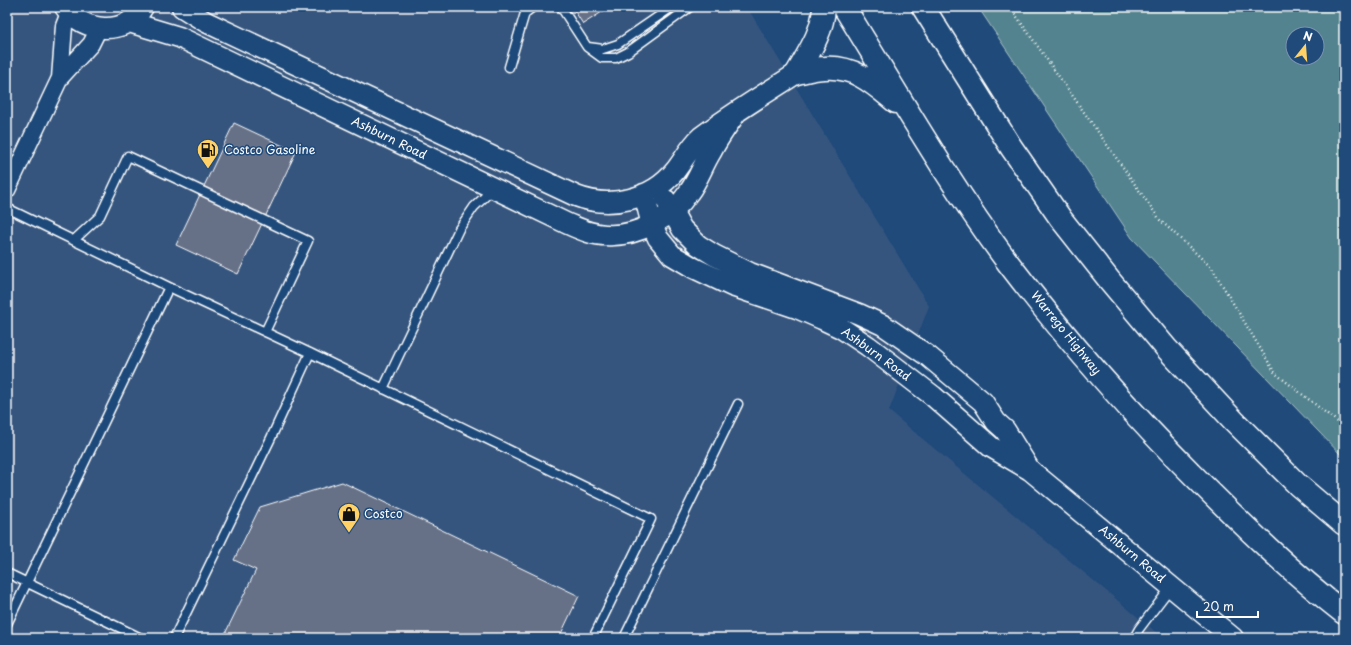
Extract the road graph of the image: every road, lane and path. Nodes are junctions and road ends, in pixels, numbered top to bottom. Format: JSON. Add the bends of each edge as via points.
{"nodes":[{"id":1,"x":143,"y":7,"type":"edge"},
{"id":2,"x":182,"y":7,"type":"edge"},
{"id":3,"x":532,"y":7,"type":"edge"},
{"id":4,"x":561,"y":7,"type":"edge"},
{"id":5,"x":672,"y":7,"type":"edge"},
{"id":6,"x":690,"y":7,"type":"edge"},
{"id":7,"x":824,"y":7,"type":"edge"},
{"id":8,"x":844,"y":7,"type":"edge"},
{"id":9,"x":923,"y":7,"type":"edge"},
{"id":10,"x":1010,"y":7,"type":"edge"},
{"id":11,"x":67,"y":10,"type":"edge"},
{"id":12,"x":129,"y":22,"type":"junction"},
{"id":13,"x":99,"y":28,"type":"junction"},
{"id":14,"x":587,"y":47,"type":"junction"},
{"id":15,"x":509,"y":67,"type":"dead end"},
{"id":16,"x":797,"y":73,"type":"junction"},
{"id":17,"x":60,"y":78,"type":"junction"},
{"id":18,"x":906,"y":110,"type":"junction"},
{"id":19,"x":736,"y":113,"type":"junction"},
{"id":20,"x":493,"y":188,"type":"junction"},
{"id":21,"x":7,"y":190,"type":"edge"},
{"id":22,"x":652,"y":190,"type":"junction"},
{"id":23,"x":7,"y":208,"type":"edge"},
{"id":24,"x":672,"y":212,"type":"junction"},
{"id":25,"x":652,"y":225,"type":"junction"},
{"id":26,"x":74,"y":240,"type":"junction"},
{"id":27,"x":169,"y":287,"type":"junction"},
{"id":28,"x":265,"y":332,"type":"junction"},
{"id":29,"x":310,"y":353,"type":"junction"},
{"id":30,"x":383,"y":389,"type":"junction"},
{"id":31,"x":738,"y":404,"type":"dead end"},
{"id":32,"x":1344,"y":427,"type":"edge"},
{"id":33,"x":1030,"y":470,"type":"junction"},
{"id":34,"x":1344,"y":524,"type":"edge"},
{"id":35,"x":7,"y":573,"type":"edge"},
{"id":36,"x":27,"y":583,"type":"junction"},
{"id":37,"x":1171,"y":587,"type":"junction"},
{"id":38,"x":1344,"y":613,"type":"edge"},
{"id":39,"x":7,"y":624,"type":"edge"},
{"id":40,"x":141,"y":638,"type":"edge"},
{"id":41,"x":174,"y":638,"type":"edge"},
{"id":42,"x":593,"y":638,"type":"edge"},
{"id":43,"x":624,"y":638,"type":"edge"},
{"id":44,"x":1134,"y":638,"type":"edge"},
{"id":45,"x":1233,"y":638,"type":"edge"}],
"edges":[{"from":1,"to":12,"type":"street"},
{"from":2,"to":22,"type":"street","via":[[206,22],[576,196],[599,202],[612,202]]},
{"from":3,"to":15,"type":"lane","via":[[525,13]]},
{"from":4,"to":14,"type":"lane"},
{"from":5,"to":14,"type":"lane","via":[[618,44],[603,49]]},
{"from":6,"to":14,"type":"lane","via":[[616,58],[602,58]]},
{"from":7,"to":16,"type":"highway","via":[[817,37]]},
{"from":8,"to":18,"type":"highway","name":"Warrego Highway"},
{"from":9,"to":34,"type":"highway","via":[[1011,147],[1061,219],[1110,281],[1167,349],[1234,420],[1298,485]]},
{"from":10,"to":32,"type":"path","via":[[1160,220],[1212,268],[1275,373]]},
{"from":11,"to":13,"type":"street","via":[[83,23]]},
{"from":11,"to":17,"type":"street"},
{"from":12,"to":13,"type":"street","via":[[115,28]]},
{"from":12,"to":20,"type":"street","name":"Ashburn Road","via":[[179,37],[201,47]]},
{"from":13,"to":17,"type":"street","via":[[91,44]]},
{"from":16,"to":18,"type":"highway","via":[[824,68],[839,68],[853,72],[867,79]]},
{"from":16,"to":19,"type":"street"},
{"from":17,"to":21,"type":"street"},
{"from":18,"to":38,"type":"highway","name":"Warrego Highway","via":[[1009,263],[1118,396],[1236,519]]},
{"from":19,"to":22,"type":"street","via":[[696,141],[676,170]]},
{"from":19,"to":24,"type":"street","via":[[715,144],[690,192]]},
{"from":20,"to":25,"type":"street","name":"Ashburn Road","via":[[588,232],[617,235]]},
{"from":20,"to":30,"type":"lane","via":[[474,207],[459,229]]},
{"from":22,"to":24,"type":"street","name":"Ashburn Road"},
{"from":22,"to":25,"type":"street","name":"Ashburn Road"},
{"from":23,"to":26,"type":"lane"},
{"from":24,"to":25,"type":"street","name":"Ashburn Road"},
{"from":24,"to":33,"type":"street","name":"Ashburn Road","via":[[682,229],[698,245],[750,273],[883,325],[928,356],[983,402],[996,422],[1005,430]]},
{"from":25,"to":33,"type":"street","name":"Ashburn Road","via":[[665,247],[682,262],[732,286],[797,308],[841,328],[932,396],[991,447]]},
{"from":26,"to":27,"type":"lane"},
{"from":26,"to":28,"type":"lane","via":[[100,216],[128,156],[308,241]]},
{"from":27,"to":28,"type":"lane"},
{"from":27,"to":36,"type":"lane"},
{"from":28,"to":29,"type":"lane"},
{"from":29,"to":30,"type":"lane"},
{"from":29,"to":41,"type":"lane"},
{"from":30,"to":42,"type":"lane","via":[[651,519]]},
{"from":31,"to":43,"type":"lane"},
{"from":33,"to":37,"type":"street","name":"Ashburn Road"},
{"from":35,"to":36,"type":"lane"},
{"from":36,"to":39,"type":"lane"},
{"from":36,"to":40,"type":"lane"},
{"from":37,"to":44,"type":"lane"},
{"from":37,"to":45,"type":"street","name":"Ashburn Road"}]}
